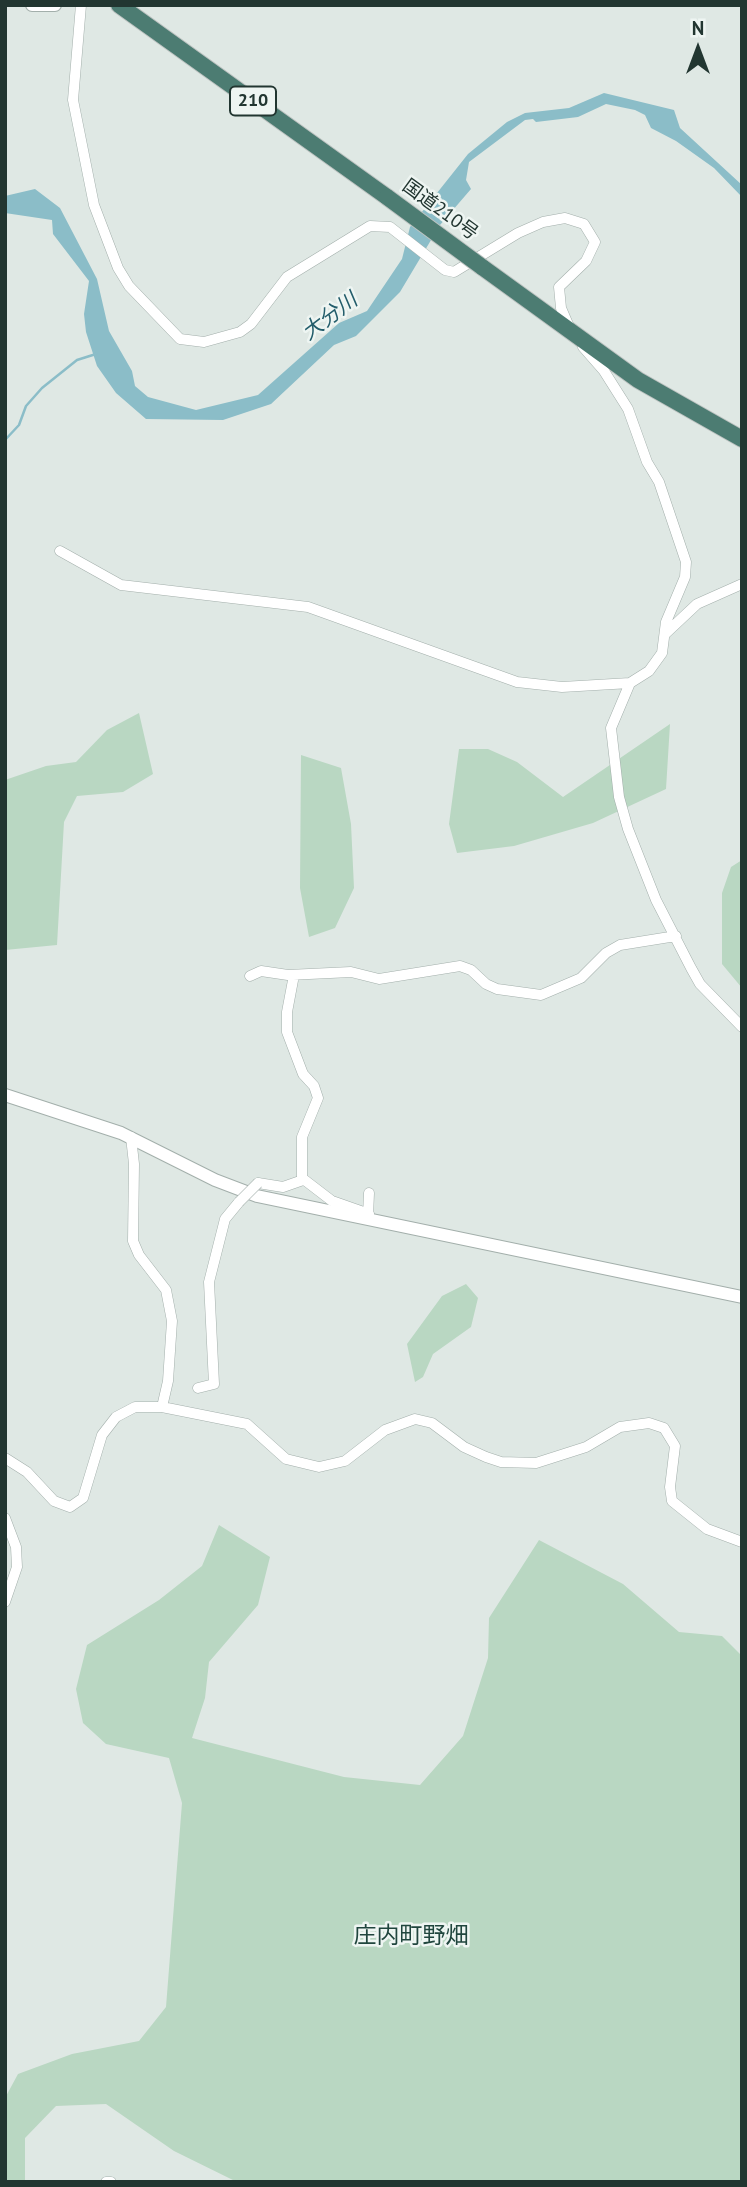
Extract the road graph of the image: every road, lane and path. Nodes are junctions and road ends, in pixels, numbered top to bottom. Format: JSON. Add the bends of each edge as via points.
{"nodes":[{"id":1,"x":32,"y":5,"type":"edge"},
{"id":2,"x":55,"y":5,"type":"edge"},
{"id":3,"x":81,"y":5,"type":"edge"},
{"id":4,"x":120,"y":5,"type":"edge"},
{"id":5,"x":572,"y":333,"type":"junction"},
{"id":6,"x":742,"y":439,"type":"edge"},
{"id":7,"x":60,"y":551,"type":"dead end"},
{"id":8,"x":742,"y":584,"type":"edge"},
{"id":9,"x":665,"y":634,"type":"junction"},
{"id":10,"x":630,"y":683,"type":"junction"},
{"id":11,"x":676,"y":936,"type":"junction"},
{"id":12,"x":294,"y":975,"type":"junction"},
{"id":13,"x":250,"y":976,"type":"dead end"},
{"id":14,"x":742,"y":1027,"type":"edge"},
{"id":15,"x":5,"y":1095,"type":"edge"},
{"id":16,"x":131,"y":1137,"type":"junction"},
{"id":17,"x":303,"y":1180,"type":"junction"},
{"id":18,"x":369,"y":1193,"type":"dead end"},
{"id":19,"x":368,"y":1217,"type":"junction"},
{"id":20,"x":742,"y":1297,"type":"edge"},
{"id":21,"x":198,"y":1388,"type":"dead end"},
{"id":22,"x":162,"y":1407,"type":"junction"},
{"id":23,"x":5,"y":1458,"type":"edge"},
{"id":24,"x":5,"y":1518,"type":"edge"},
{"id":25,"x":742,"y":1542,"type":"edge"},
{"id":26,"x":5,"y":1602,"type":"edge"}],
"edges":[{"from":1,"to":2,"type":"street"},
{"from":3,"to":5,"type":"street","via":[[73,100],[91,195],[122,275],[174,335],[198,342],[240,332],[293,272],[370,226],[383,224],[454,272],[537,224],[575,219],[591,231],[596,242],[586,261],[559,287],[561,308]]},
{"from":4,"to":5,"type":"highway","name":"国道210号","number":"210","bridge":true},
{"from":5,"to":6,"type":"highway","name":"国道210号","number":"210","via":[[678,405]]},
{"from":5,"to":9,"type":"street","via":[[624,400],[679,537],[686,573]]},
{"from":7,"to":10,"type":"street","via":[[121,585],[308,607],[517,682],[562,687]]},
{"from":8,"to":9,"type":"street","via":[[697,604]]},
{"from":9,"to":10,"type":"street","via":[[657,662]]},
{"from":10,"to":11,"type":"street","via":[[611,728],[619,797],[640,864]]},
{"from":11,"to":12,"type":"street","via":[[620,945],[581,978],[541,995],[490,987],[460,966],[379,979],[351,972]]},
{"from":11,"to":14,"type":"street","via":[[700,984]]},
{"from":12,"to":13,"type":"street","via":[[261,971]]},
{"from":12,"to":17,"type":"street","via":[[287,1032],[318,1098],[301,1141]]},
{"from":15,"to":16,"type":"street"},
{"from":16,"to":19,"type":"street","via":[[242,1191]]},
{"from":16,"to":22,"type":"street","via":[[133,1241],[139,1255],[162,1280],[171,1310],[168,1381]]},
{"from":17,"to":19,"type":"street","via":[[336,1203]]},
{"from":17,"to":21,"type":"street","bridge":true,"via":[[283,1187],[258,1183],[225,1219],[209,1282],[214,1384]]},
{"from":18,"to":19,"type":"street"},
{"from":19,"to":20,"type":"street"},
{"from":22,"to":23,"type":"street","via":[[135,1407],[116,1417],[102,1435],[83,1498],[70,1507],[54,1501],[27,1472]]},
{"from":22,"to":25,"type":"street","via":[[247,1424],[286,1459],[319,1468],[345,1461],[385,1430],[415,1419],[432,1423],[486,1457],[529,1463],[586,1447],[628,1424],[659,1425],[675,1446],[672,1502],[707,1529]]},
{"from":24,"to":26,"type":"street","via":[[16,1547],[17,1567]]}]}
